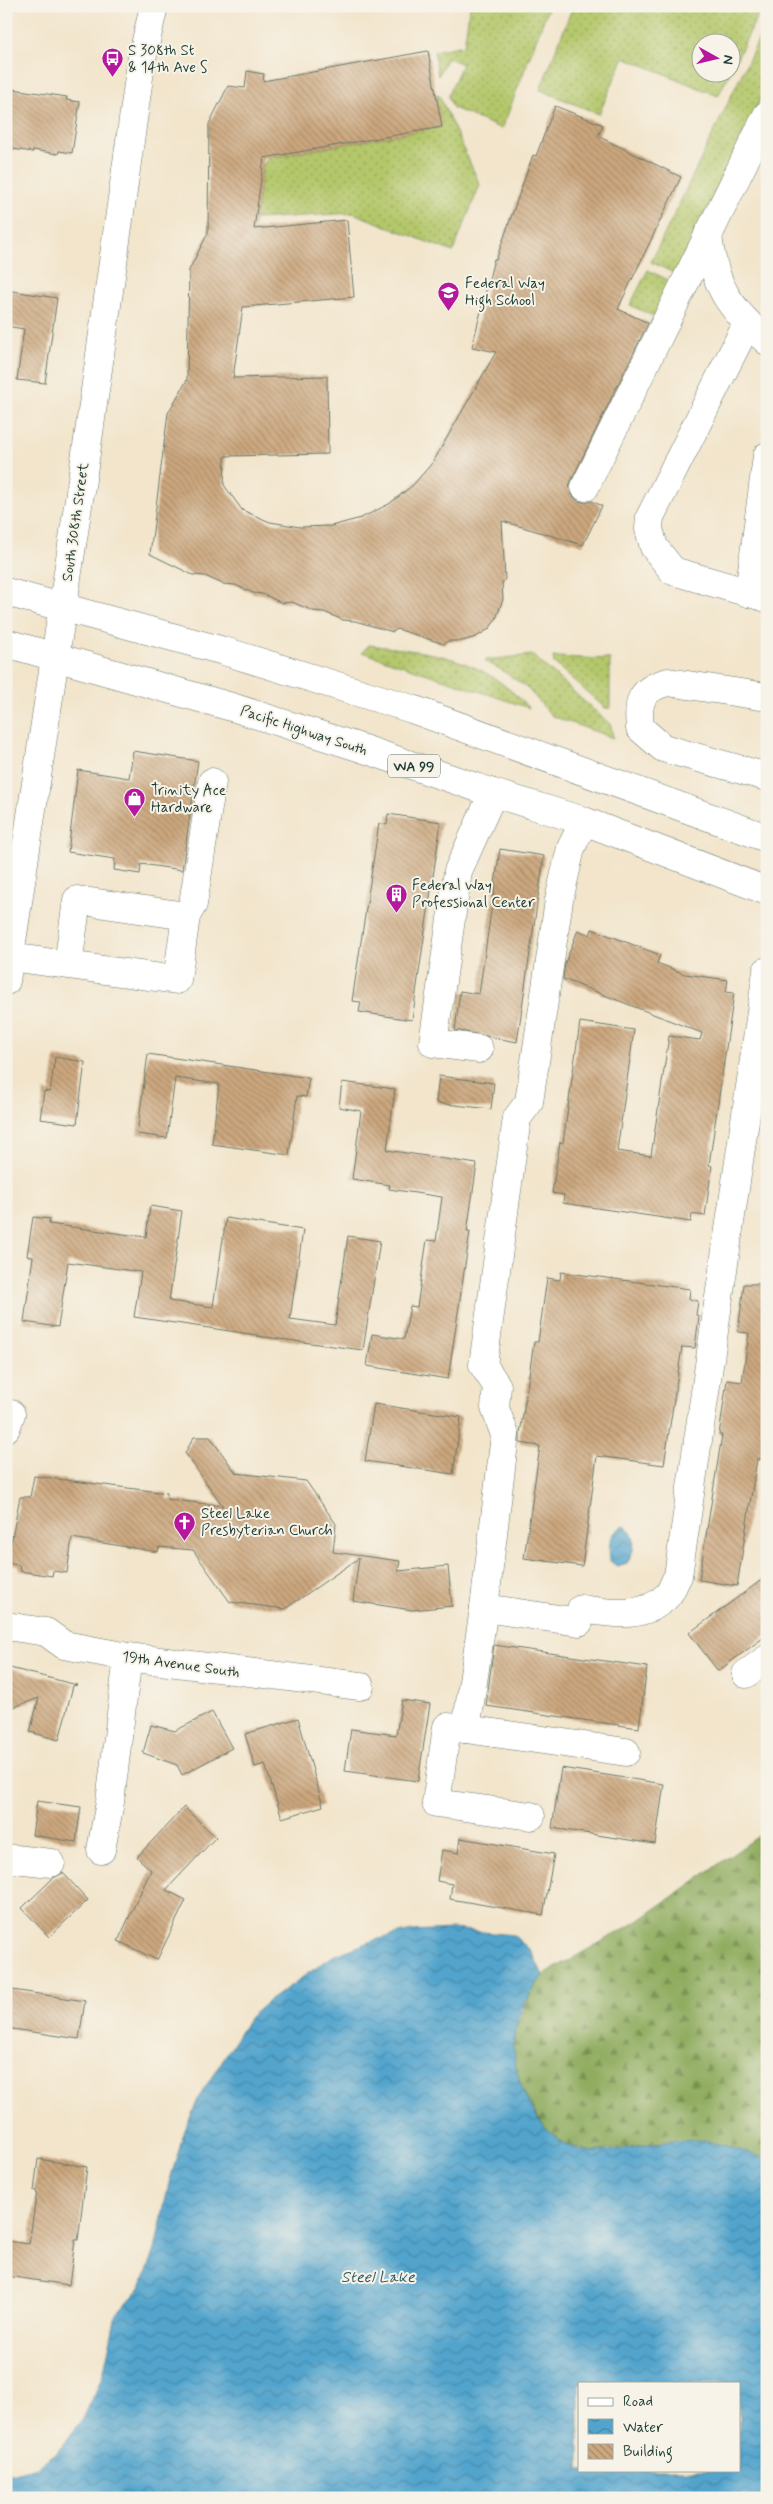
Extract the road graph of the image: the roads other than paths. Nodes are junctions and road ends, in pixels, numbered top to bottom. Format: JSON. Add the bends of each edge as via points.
{"nodes":[{"id":1,"x":141,"y":6,"type":"edge"},
{"id":2,"x":154,"y":6,"type":"edge"},
{"id":3,"x":141,"y":63,"type":"junction"},
{"id":4,"x":767,"y":115,"type":"edge"},
{"id":5,"x":708,"y":234,"type":"junction"},
{"id":6,"x":747,"y":324,"type":"junction"},
{"id":7,"x":767,"y":341,"type":"edge"},
{"id":8,"x":767,"y":456,"type":"edge"},
{"id":9,"x":585,"y":487,"type":"dead end"},
{"id":10,"x":6,"y":592,"type":"edge"},
{"id":11,"x":758,"y":596,"type":"edge"},
{"id":12,"x":63,"y":606,"type":"junction"},
{"id":13,"x":6,"y":643,"type":"edge"},
{"id":14,"x":55,"y":657,"type":"junction"},
{"id":15,"x":767,"y":697,"type":"edge"},
{"id":16,"x":767,"y":776,"type":"edge"},
{"id":17,"x":212,"y":782,"type":"dead end"},
{"id":18,"x":494,"y":793,"type":"junction"},
{"id":19,"x":584,"y":821,"type":"junction"},
{"id":20,"x":767,"y":838,"type":"edge"},
{"id":21,"x":767,"y":892,"type":"edge"},
{"id":22,"x":186,"y":916,"type":"junction"},
{"id":23,"x":68,"y":965,"type":"junction"},
{"id":24,"x":8,"y":969,"type":"edge"},
{"id":25,"x":767,"y":971,"type":"edge"},
{"id":26,"x":479,"y":1049,"type":"dead end"},
{"id":27,"x":484,"y":1608,"type":"junction"},
{"id":28,"x":6,"y":1626,"type":"edge"},
{"id":29,"x":128,"y":1657,"type":"junction"},
{"id":30,"x":360,"y":1686,"type":"dead end"},
{"id":31,"x":466,"y":1729,"type":"junction"},
{"id":32,"x":626,"y":1752,"type":"dead end"},
{"id":33,"x":531,"y":1816,"type":"dead end"},
{"id":34,"x":101,"y":1850,"type":"dead end"},
{"id":35,"x":6,"y":1858,"type":"edge"},
{"id":36,"x":51,"y":1863,"type":"dead end"}],
"edges":[{"from":1,"to":3,"type":"main road","name":"South 308th Street"},
{"from":2,"to":3,"type":"main road","name":"South 308th Street"},
{"from":3,"to":12,"type":"main road","name":"South 308th Street"},
{"from":4,"to":5,"type":"main road"},
{"from":5,"to":6,"type":"main road","via":[[718,284]]},
{"from":5,"to":9,"type":"main road"},
{"from":6,"to":7,"type":"main road"},
{"from":6,"to":11,"type":"main road","via":[[650,517],[649,529],[654,547],[673,571]]},
{"from":8,"to":11,"type":"main road"},
{"from":10,"to":12,"type":"main road"},
{"from":12,"to":14,"type":"main road","name":"South 308th Street"},
{"from":12,"to":20,"type":"main road","via":[[224,650],[412,709]]},
{"from":13,"to":14,"type":"main road","name":"Pacific Highway South","number":"WA 99"},
{"from":14,"to":18,"type":"main road","name":"Pacific Highway South","number":"WA 99","via":[[252,713]]},
{"from":14,"to":24,"type":"main road","name":"South 308th Street"},
{"from":15,"to":16,"type":"main road","via":[[668,682],[644,694],[638,709],[640,728],[663,748]]},
{"from":17,"to":22,"type":"main road","via":[[193,904]]},
{"from":18,"to":19,"type":"main road","name":"Pacific Highway South","number":"WA 99"},
{"from":18,"to":26,"type":"main road","via":[[458,871],[433,1043]]},
{"from":19,"to":21,"type":"main road","name":"Pacific Highway South","number":"WA 99"},
{"from":19,"to":27,"type":"main road","via":[[571,848],[559,900],[529,1102],[518,1118],[483,1364],[497,1386],[495,1408],[505,1435]]},
{"from":22,"to":23,"type":"main road","via":[[177,980]]},
{"from":22,"to":23,"type":"main road","via":[[77,900]]},
{"from":23,"to":24,"type":"main road"},
{"from":25,"to":27,"type":"main road","via":[[678,1576],[668,1596],[651,1608],[622,1615],[581,1609],[579,1622]]},
{"from":27,"to":31,"type":"main road"},
{"from":28,"to":29,"type":"main road","name":"19th Avenue South","via":[[46,1632],[64,1645]]},
{"from":29,"to":30,"type":"main road","name":"19th Avenue South"},
{"from":29,"to":34,"type":"main road"},
{"from":31,"to":32,"type":"main road"},
{"from":31,"to":33,"type":"main road","via":[[447,1727],[436,1803]]},
{"from":35,"to":36,"type":"main road"}]}
